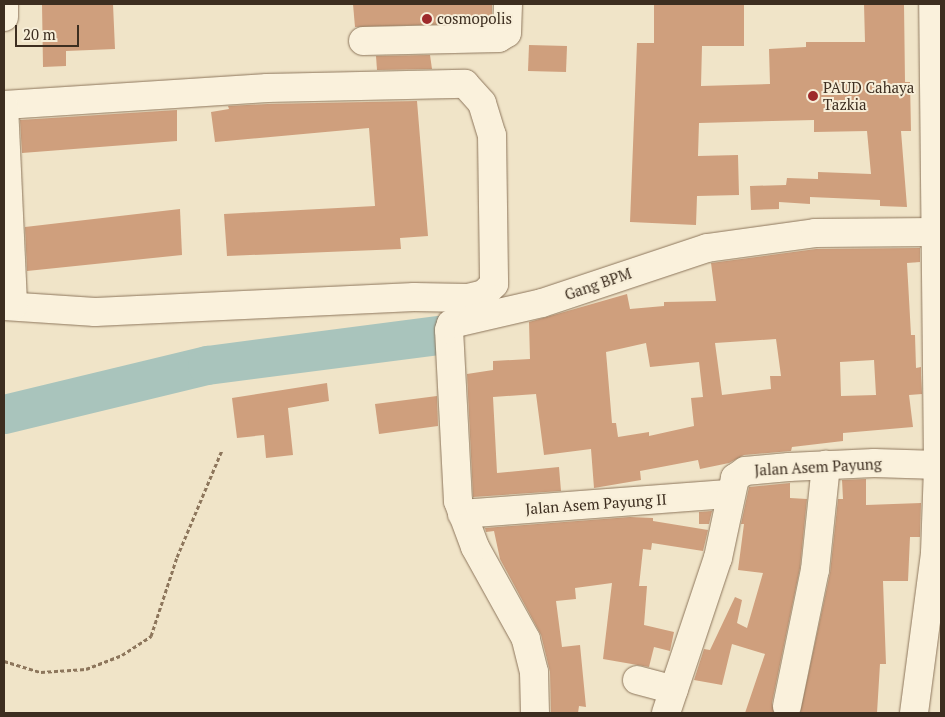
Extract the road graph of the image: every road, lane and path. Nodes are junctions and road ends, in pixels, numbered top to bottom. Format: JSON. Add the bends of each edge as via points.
{"nodes":[{"id":1,"x":4,"y":4,"type":"edge"},
{"id":2,"x":508,"y":4,"type":"edge"},
{"id":3,"x":933,"y":4,"type":"edge"},
{"id":4,"x":4,"y":17,"type":"edge"},
{"id":5,"x":363,"y":41,"type":"dead end"},
{"id":6,"x":937,"y":83,"type":"edge"},
{"id":7,"x":4,"y":105,"type":"edge"},
{"id":8,"x":935,"y":232,"type":"junction"},
{"id":9,"x":8,"y":306,"type":"edge"},
{"id":10,"x":938,"y":375,"type":"edge"},
{"id":11,"x":222,"y":450,"type":"dead end"},
{"id":12,"x":826,"y":465,"type":"junction"},
{"id":13,"x":938,"y":465,"type":"junction"},
{"id":14,"x":730,"y":494,"type":"junction"},
{"id":15,"x":462,"y":514,"type":"junction"},
{"id":16,"x":4,"y":661,"type":"edge"},
{"id":17,"x":637,"y":680,"type":"dead end"},
{"id":18,"x":670,"y":702,"type":"edge"},
{"id":19,"x":787,"y":706,"type":"dead end"},
{"id":20,"x":535,"y":713,"type":"edge"},
{"id":21,"x":914,"y":713,"type":"edge"}],
"edges":[{"from":1,"to":4,"type":"street"},
{"from":2,"to":5,"type":"street","via":[[507,33],[499,38]]},
{"from":3,"to":6,"type":"street"},
{"from":6,"to":8,"type":"street"},
{"from":7,"to":9,"type":"street"},
{"from":7,"to":9,"type":"street","via":[[267,88],[464,84],[482,103],[492,135],[494,284],[484,294],[468,298],[414,297],[95,312]]},
{"from":8,"to":10,"type":"street"},
{"from":8,"to":15,"type":"street","name":"Gang BPM","via":[[827,233],[740,242],[686,254],[542,303],[455,322],[449,330],[458,501]]},
{"from":10,"to":13,"type":"street"},
{"from":11,"to":16,"type":"path","via":[[177,557],[151,636],[122,655],[86,669],[41,672]]},
{"from":12,"to":13,"type":"street","name":"Jalan Asem Payung"},
{"from":12,"to":14,"type":"street","name":"Jalan Asem Payung","via":[[745,471],[735,478]]},
{"from":12,"to":19,"type":"street","via":[[815,570]]},
{"from":13,"to":21,"type":"street","via":[[935,553]]},
{"from":14,"to":15,"type":"street","name":"Jalan Asem Payung II"},
{"from":14,"to":18,"type":"street","name":"Jalan Asem Payung","via":[[718,558]]},
{"from":15,"to":20,"type":"street","name":"Gang BPM","via":[[475,547],[526,639],[534,672]]},
{"from":17,"to":18,"type":"street"}]}
